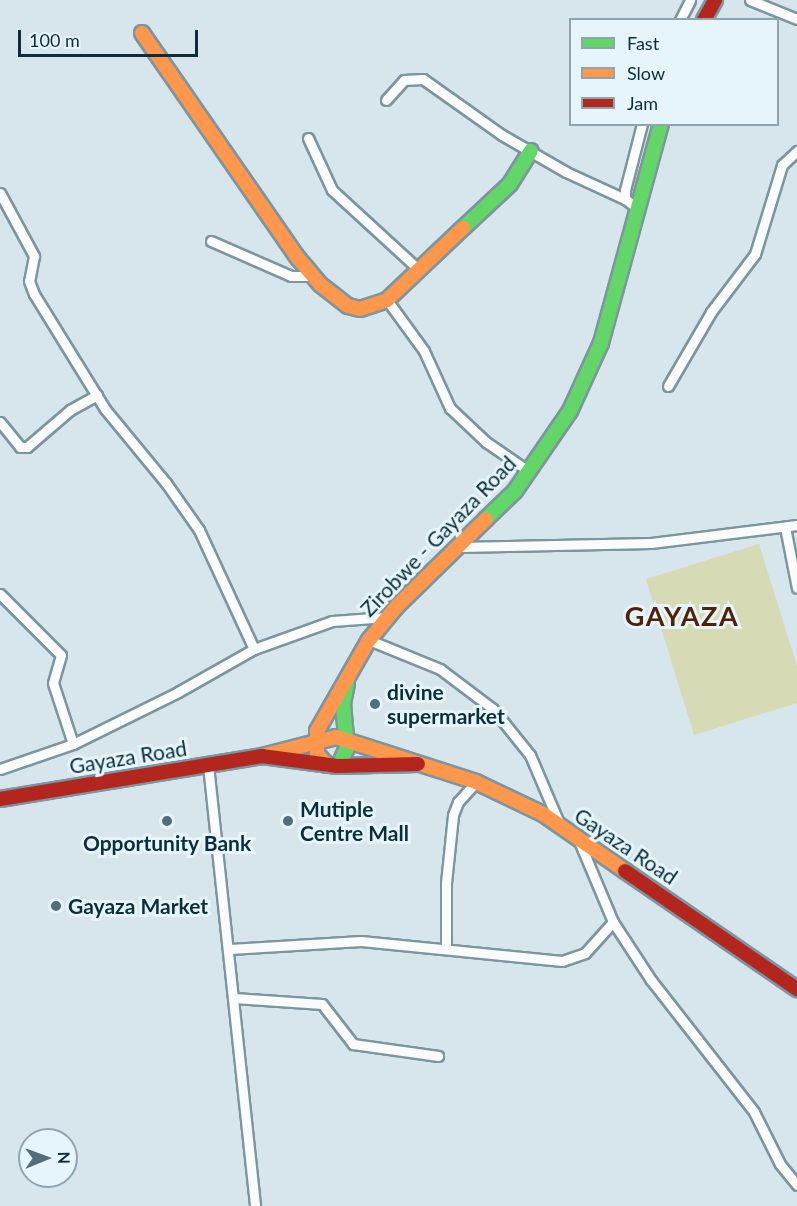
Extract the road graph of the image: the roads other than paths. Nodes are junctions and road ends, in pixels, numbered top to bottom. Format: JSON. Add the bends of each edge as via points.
{"nodes":[{"id":1,"x":690,"y":0,"type":"edge"},
{"id":2,"x":715,"y":0,"type":"edge"},
{"id":3,"x":750,"y":0,"type":"edge"},
{"id":4,"x":681,"y":18,"type":"edge"},
{"id":5,"x":705,"y":18,"type":"edge"},
{"id":6,"x":797,"y":19,"type":"edge"},
{"id":7,"x":142,"y":33,"type":"dead end"},
{"id":8,"x":386,"y":100,"type":"dead end"},
{"id":9,"x":642,"y":126,"type":"edge"},
{"id":10,"x":660,"y":126,"type":"edge"},
{"id":11,"x":308,"y":138,"type":"dead end"},
{"id":12,"x":797,"y":151,"type":"edge"},
{"id":13,"x":531,"y":152,"type":"junction"},
{"id":14,"x":0,"y":194,"type":"edge"},
{"id":15,"x":625,"y":199,"type":"junction"},
{"id":16,"x":638,"y":209,"type":"junction"},
{"id":17,"x":211,"y":241,"type":"dead end"},
{"id":18,"x":417,"y":268,"type":"junction"},
{"id":19,"x":314,"y":276,"type":"junction"},
{"id":20,"x":387,"y":300,"type":"junction"},
{"id":21,"x":668,"y":386,"type":"dead end"},
{"id":22,"x":97,"y":395,"type":"junction"},
{"id":23,"x":0,"y":422,"type":"edge"},
{"id":24,"x":530,"y":472,"type":"junction"},
{"id":25,"x":797,"y":525,"type":"edge"},
{"id":26,"x":785,"y":527,"type":"junction"},
{"id":27,"x":460,"y":547,"type":"junction"},
{"id":28,"x":797,"y":588,"type":"edge"},
{"id":29,"x":0,"y":594,"type":"edge"},
{"id":30,"x":387,"y":617,"type":"junction"},
{"id":31,"x":369,"y":640,"type":"junction"},
{"id":32,"x":254,"y":649,"type":"junction"},
{"id":33,"x":349,"y":672,"type":"junction"},
{"id":34,"x":346,"y":739,"type":"junction"},
{"id":35,"x":315,"y":740,"type":"junction"},
{"id":36,"x":73,"y":744,"type":"junction"},
{"id":37,"x":262,"y":756,"type":"junction"},
{"id":38,"x":419,"y":764,"type":"junction"},
{"id":39,"x":208,"y":765,"type":"junction"},
{"id":40,"x":333,"y":765,"type":"junction"},
{"id":41,"x":0,"y":769,"type":"edge"},
{"id":42,"x":476,"y":782,"type":"junction"},
{"id":43,"x":0,"y":799,"type":"edge"},
{"id":44,"x":560,"y":826,"type":"junction"},
{"id":45,"x":579,"y":841,"type":"junction"},
{"id":46,"x":613,"y":922,"type":"junction"},
{"id":47,"x":446,"y":947,"type":"junction"},
{"id":48,"x":230,"y":949,"type":"junction"},
{"id":49,"x":797,"y":988,"type":"edge"},
{"id":50,"x":234,"y":998,"type":"junction"},
{"id":51,"x":438,"y":1056,"type":"dead end"},
{"id":52,"x":797,"y":1185,"type":"edge"},
{"id":53,"x":255,"y":1206,"type":"edge"}],
"edges":[{"from":1,"to":4,"type":"street"},
{"from":2,"to":5,"type":"street"},
{"from":3,"to":6,"type":"street"},
{"from":7,"to":19,"type":"street","via":[[226,159]]},
{"from":8,"to":13,"type":"street","via":[[404,80],[423,79]]},
{"from":9,"to":15,"type":"street"},
{"from":10,"to":16,"type":"street","name":"Zirobwe - Gayaza Road"},
{"from":11,"to":18,"type":"street","via":[[332,190]]},
{"from":12,"to":21,"type":"street","via":[[782,165],[755,254],[711,312]]},
{"from":13,"to":15,"type":"street"},
{"from":13,"to":18,"type":"street","via":[[510,184]]},
{"from":14,"to":22,"type":"street","via":[[34,256],[29,281],[34,294]]},
{"from":15,"to":16,"type":"street"},
{"from":16,"to":24,"type":"street","name":"Zirobwe - Gayaza Road","via":[[601,343],[570,411]]},
{"from":17,"to":19,"type":"street","via":[[291,276]]},
{"from":18,"to":20,"type":"street"},
{"from":19,"to":20,"type":"street","via":[[348,306],[360,309]]},
{"from":20,"to":24,"type":"street","via":[[424,351],[450,408],[486,442]]},
{"from":22,"to":23,"type":"street","via":[[70,410],[27,447],[20,447]]},
{"from":22,"to":32,"type":"street","via":[[199,530]]},
{"from":24,"to":27,"type":"street","name":"Zirobwe - Gayaza Road"},
{"from":25,"to":26,"type":"street"},
{"from":26,"to":27,"type":"street","via":[[651,543]]},
{"from":26,"to":28,"type":"street"},
{"from":27,"to":30,"type":"street","name":"Zirobwe - Gayaza Road"},
{"from":29,"to":36,"type":"street","via":[[61,655],[53,683]]},
{"from":30,"to":31,"type":"street","name":"Zirobwe - Gayaza Road"},
{"from":30,"to":32,"type":"street","via":[[332,621]]},
{"from":31,"to":33,"type":"street","name":"Zirobwe - Gayaza Road"},
{"from":31,"to":44,"type":"street","via":[[440,669],[493,709],[530,755]]},
{"from":32,"to":36,"type":"street","via":[[178,693]]},
{"from":33,"to":34,"type":"street","name":"Zirobwe - Gayaza Road","via":[[343,704]]},
{"from":33,"to":35,"type":"street","name":"Zirobwe - Gayaza Road"},
{"from":34,"to":35,"type":"street","name":"Gayaza Road"},
{"from":34,"to":38,"type":"street","name":"Gayaza Road"},
{"from":34,"to":40,"type":"street","name":"Zirobwe - Gayaza Road","via":[[345,756]]},
{"from":35,"to":37,"type":"street","name":"Gayaza Road"},
{"from":35,"to":40,"type":"street","via":[[317,754]]},
{"from":36,"to":41,"type":"street"},
{"from":37,"to":39,"type":"street","name":"Gayaza Road"},
{"from":37,"to":40,"type":"street","name":"Gayaza Road"},
{"from":38,"to":40,"type":"street","name":"Gayaza Road"},
{"from":38,"to":42,"type":"street","name":"Gayaza Road"},
{"from":39,"to":43,"type":"street","name":"Gayaza Road"},
{"from":39,"to":48,"type":"street"},
{"from":42,"to":44,"type":"street","name":"Gayaza Road"},
{"from":42,"to":47,"type":"street","via":[[458,802],[453,815],[446,883]]},
{"from":44,"to":45,"type":"street","name":"Gayaza Road"},
{"from":45,"to":46,"type":"street"},
{"from":45,"to":49,"type":"street","name":"Gayaza Road"},
{"from":46,"to":47,"type":"street","via":[[585,952],[562,961]]},
{"from":46,"to":52,"type":"street","via":[[651,980],[754,1112],[780,1164]]},
{"from":47,"to":48,"type":"street","via":[[361,941]]},
{"from":48,"to":50,"type":"street"},
{"from":50,"to":51,"type":"street","via":[[321,1005],[353,1044]]},
{"from":50,"to":53,"type":"street"}]}
